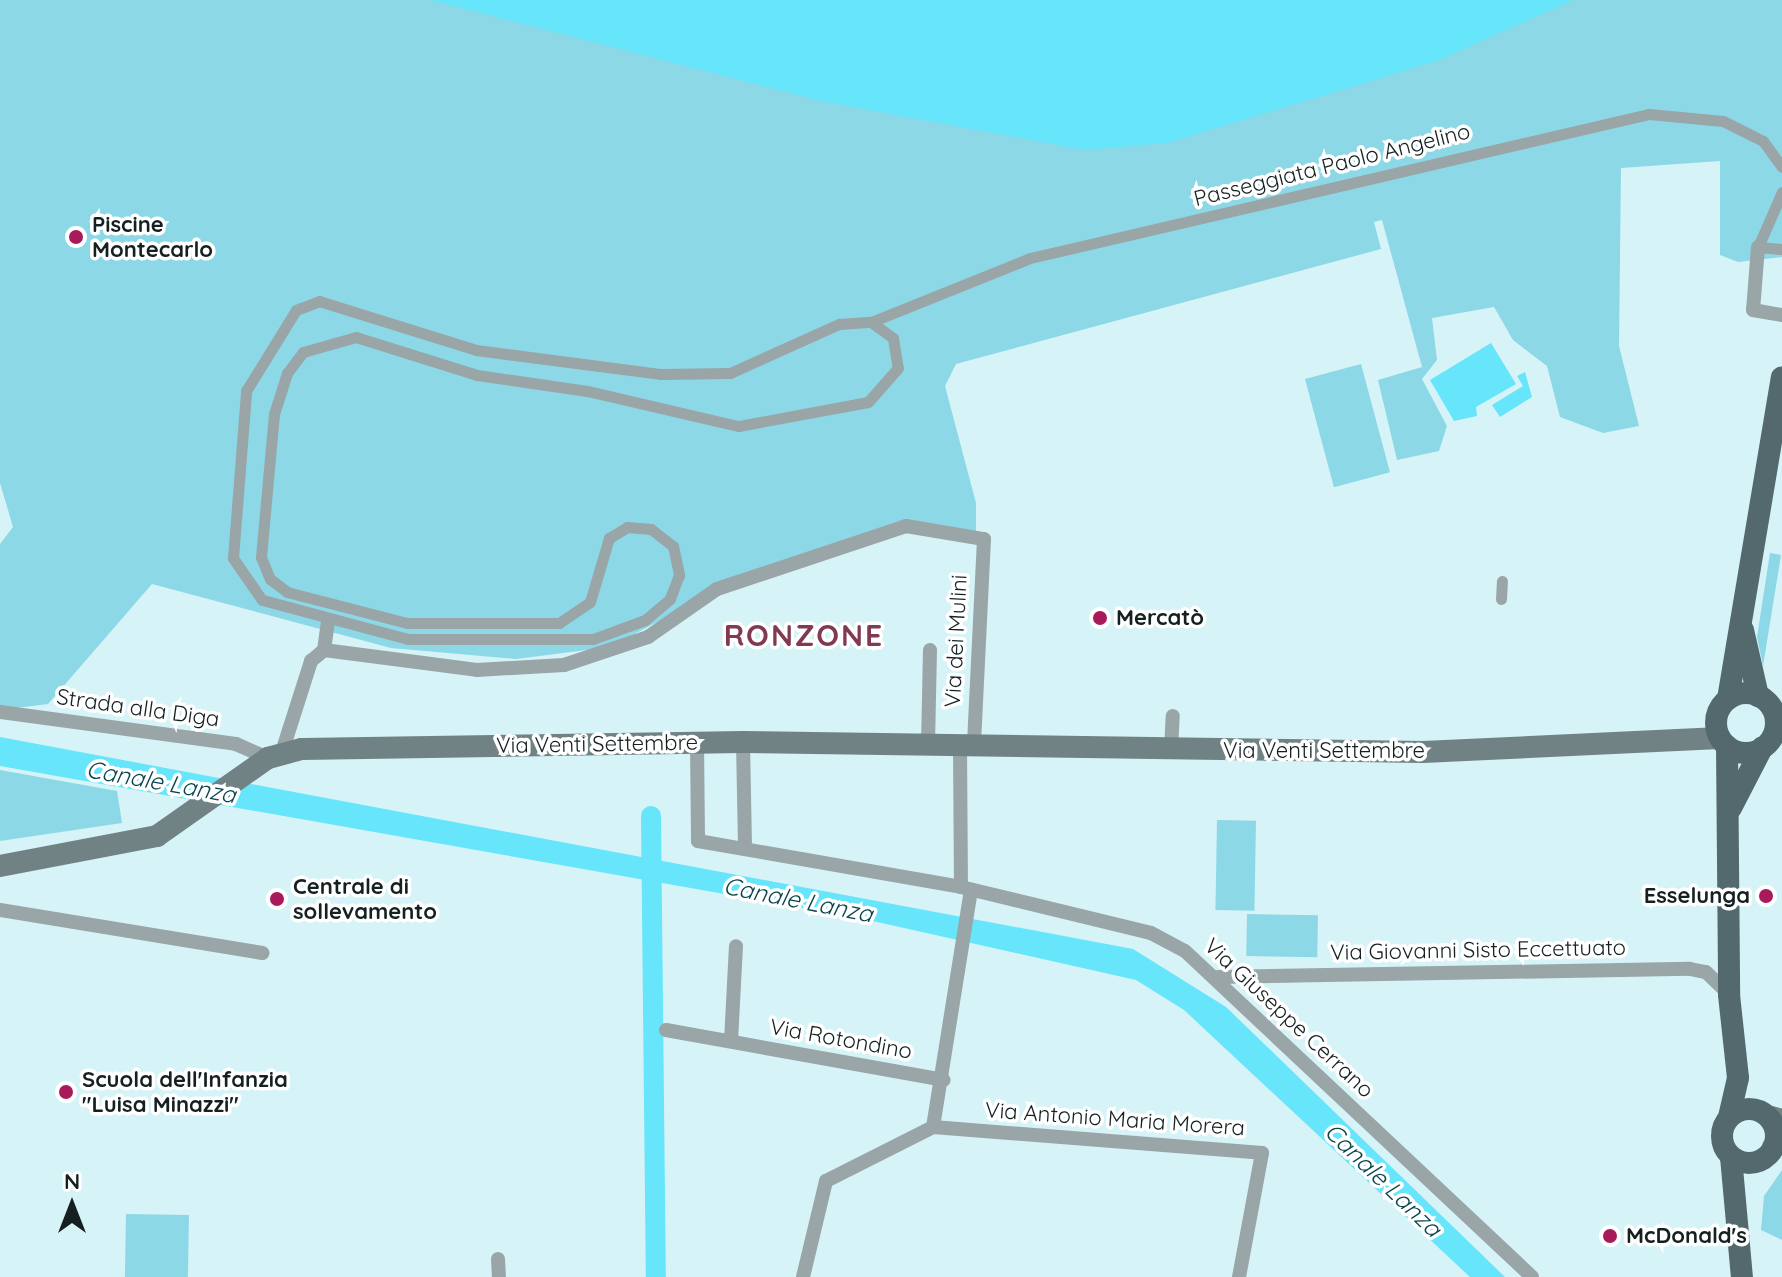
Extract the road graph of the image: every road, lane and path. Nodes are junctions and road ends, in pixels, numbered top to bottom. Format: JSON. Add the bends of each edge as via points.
{"nodes":[{"id":1,"x":1782,"y":167,"type":"edge"},
{"id":2,"x":1782,"y":192,"type":"edge"},
{"id":3,"x":1758,"y":247,"type":"junction"},
{"id":4,"x":1782,"y":249,"type":"edge"},
{"id":5,"x":1782,"y":315,"type":"edge"},
{"id":6,"x":871,"y":322,"type":"junction"},
{"id":7,"x":1782,"y":378,"type":"edge"},
{"id":8,"x":1502,"y":581,"type":"dead end"},
{"id":9,"x":1501,"y":599,"type":"dead end"},
{"id":10,"x":1740,"y":620,"type":"junction"},
{"id":11,"x":328,"y":622,"type":"junction"},
{"id":12,"x":324,"y":650,"type":"junction"},
{"id":13,"x":930,"y":650,"type":"dead end"},
{"id":14,"x":1758,"y":696,"type":"junction"},
{"id":15,"x":1728,"y":699,"type":"junction"},
{"id":16,"x":0,"y":712,"type":"edge"},
{"id":17,"x":1173,"y":716,"type":"dead end"},
{"id":18,"x":743,"y":742,"type":"junction"},
{"id":19,"x":1723,"y":742,"type":"junction"},
{"id":20,"x":697,"y":743,"type":"junction"},
{"id":21,"x":928,"y":745,"type":"junction"},
{"id":22,"x":967,"y":746,"type":"junction"},
{"id":23,"x":1762,"y":748,"type":"junction"},
{"id":24,"x":1171,"y":749,"type":"junction"},
{"id":25,"x":275,"y":755,"type":"junction"},
{"id":26,"x":1729,"y":813,"type":"junction"},
{"id":27,"x":745,"y":849,"type":"junction"},
{"id":28,"x":0,"y":866,"type":"edge"},
{"id":29,"x":968,"y":894,"type":"junction"},
{"id":30,"x":0,"y":910,"type":"edge"},
{"id":31,"x":736,"y":946,"type":"dead end"},
{"id":32,"x":263,"y":953,"type":"dead end"},
{"id":33,"x":1218,"y":977,"type":"junction"},
{"id":34,"x":1729,"y":995,"type":"junction"},
{"id":35,"x":666,"y":1030,"type":"dead end"},
{"id":36,"x":731,"y":1041,"type":"junction"},
{"id":37,"x":1738,"y":1078,"type":"junction"},
{"id":38,"x":944,"y":1080,"type":"junction"},
{"id":39,"x":1770,"y":1116,"type":"edge"},
{"id":40,"x":1729,"y":1117,"type":"junction"},
{"id":41,"x":933,"y":1127,"type":"junction"},
{"id":42,"x":1773,"y":1149,"type":"edge"},
{"id":43,"x":1731,"y":1157,"type":"junction"},
{"id":44,"x":1741,"y":1203,"type":"junction"},
{"id":45,"x":498,"y":1259,"type":"dead end"},
{"id":46,"x":499,"y":1277,"type":"edge"},
{"id":47,"x":803,"y":1277,"type":"edge"},
{"id":48,"x":1239,"y":1277,"type":"edge"},
{"id":49,"x":1532,"y":1277,"type":"edge"},
{"id":50,"x":1742,"y":1277,"type":"edge"}],
"edges":[{"from":1,"to":6,"type":"street","name":"Passeggiata Paolo Angelino","via":[[1763,141],[1723,121],[1683,113],[1549,133],[1030,258]]},
{"from":2,"to":3,"type":"street"},
{"from":3,"to":4,"type":"street"},
{"from":3,"to":5,"type":"street","via":[[1753,310]]},
{"from":6,"to":11,"type":"street","name":"Passeggiata Paolo Angelino","via":[[839,324],[730,373],[696,376],[476,350],[337,302],[296,310],[246,391],[233,558],[262,600]]},
{"from":6,"to":11,"type":"street","name":"Passeggiata Paolo Angelino","via":[[893,338],[898,368],[868,402],[738,426],[587,391],[477,375],[356,337],[303,352],[287,373],[274,414],[261,557],[270,579],[287,592],[407,623],[559,623],[590,602],[609,538],[627,527],[651,529],[673,546],[679,575],[670,599],[645,620],[593,639],[408,639]]},
{"from":7,"to":10,"type":"main road"},
{"from":8,"to":9,"type":"street"},
{"from":10,"to":14,"type":"main road"},
{"from":10,"to":15,"type":"main road"},
{"from":11,"to":12,"type":"street"},
{"from":12,"to":22,"type":"street","name":"Via dei Mulini","via":[[477,670],[564,665],[648,637],[717,589],[906,526],[984,539]]},
{"from":12,"to":25,"type":"street","via":[[311,661]]},
{"from":13,"to":21,"type":"street"},
{"from":14,"to":15,"type":"main road"},
{"from":14,"to":23,"type":"main road","via":[[1776,719]]},
{"from":15,"to":19,"type":"main road","via":[[1716,721]]},
{"from":16,"to":25,"type":"street","name":"Strada alla Diga","via":[[236,744]]},
{"from":17,"to":24,"type":"street"},
{"from":18,"to":20,"type":"main road","name":"Via Venti Settembre"},
{"from":18,"to":21,"type":"main road","name":"Via Venti Settembre"},
{"from":18,"to":27,"type":"street"},
{"from":19,"to":23,"type":"main road","via":[[1744,753]]},
{"from":19,"to":24,"type":"main road","name":"Via Venti Settembre","via":[[1423,752]]},
{"from":19,"to":26,"type":"main road"},
{"from":20,"to":25,"type":"main road","name":"Via Venti Settembre"},
{"from":20,"to":27,"type":"street","name":"Via Giuseppe Cerrano","via":[[698,841]]},
{"from":21,"to":22,"type":"main road","name":"Via Venti Settembre"},
{"from":22,"to":24,"type":"main road","name":"Via Venti Settembre"},
{"from":22,"to":29,"type":"street"},
{"from":23,"to":26,"type":"main road"},
{"from":25,"to":28,"type":"main road","via":[[241,774],[204,808],[146,839]]},
{"from":26,"to":34,"type":"main road"},
{"from":27,"to":29,"type":"street","name":"Via Giuseppe Cerrano"},
{"from":29,"to":33,"type":"street","name":"Via Giuseppe Cerrano","via":[[1151,933]]},
{"from":29,"to":38,"type":"street"},
{"from":30,"to":32,"type":"street"},
{"from":31,"to":36,"type":"street"},
{"from":33,"to":34,"type":"street","name":"Via Giovanni Sisto Eccettuato","via":[[1690,969],[1706,972]]},
{"from":33,"to":49,"type":"street","name":"Via Giuseppe Cerrano"},
{"from":34,"to":37,"type":"main road"},
{"from":35,"to":36,"type":"street","name":"Via Rotondino"},
{"from":36,"to":38,"type":"street","name":"Via Rotondino"},
{"from":37,"to":39,"type":"main road"},
{"from":37,"to":40,"type":"main road"},
{"from":38,"to":41,"type":"street"},
{"from":39,"to":40,"type":"main road"},
{"from":39,"to":42,"type":"main road"},
{"from":40,"to":43,"type":"main road","via":[[1721,1133]]},
{"from":41,"to":47,"type":"street","via":[[826,1181]]},
{"from":41,"to":48,"type":"street","name":"Via Antonio Maria Morera","via":[[1262,1153]]},
{"from":42,"to":43,"type":"main road"},
{"from":42,"to":44,"type":"main road"},
{"from":43,"to":44,"type":"main road"},
{"from":44,"to":50,"type":"main road"},
{"from":45,"to":46,"type":"street"}]}
